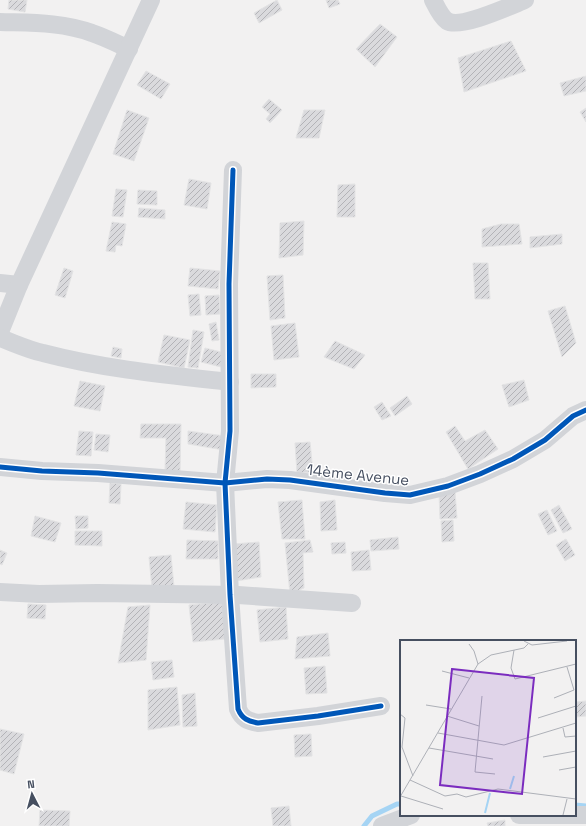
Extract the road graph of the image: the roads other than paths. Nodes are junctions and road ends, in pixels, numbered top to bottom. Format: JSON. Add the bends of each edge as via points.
{"nodes":[{"id":1,"x":151,"y":0,"type":"edge"},
{"id":2,"x":433,"y":0,"type":"edge"},
{"id":3,"x":525,"y":0,"type":"edge"},
{"id":4,"x":0,"y":22,"type":"edge"},
{"id":5,"x":128,"y":49,"type":"junction"},
{"id":6,"x":233,"y":170,"type":"dead end"},
{"id":7,"x":0,"y":283,"type":"edge"},
{"id":8,"x":19,"y":285,"type":"junction"},
{"id":9,"x":0,"y":332,"type":"edge"},
{"id":10,"x":0,"y":338,"type":"edge"},
{"id":11,"x":230,"y":382,"type":"junction"},
{"id":12,"x":586,"y":410,"type":"edge"},
{"id":13,"x":0,"y":467,"type":"edge"},
{"id":14,"x":226,"y":483,"type":"junction"},
{"id":15,"x":0,"y":592,"type":"edge"},
{"id":16,"x":230,"y":595,"type":"junction"},
{"id":17,"x":352,"y":603,"type":"dead end"},
{"id":18,"x":381,"y":706,"type":"dead end"},
{"id":19,"x":408,"y":816,"type":"edge"},
{"id":20,"x":382,"y":826,"type":"edge"}],
"edges":[{"from":1,"to":5,"type":"street"},
{"from":2,"to":3,"type":"street","via":[[445,20],[450,22],[473,20]]},
{"from":4,"to":5,"type":"street","via":[[66,26],[92,33]]},
{"from":5,"to":8,"type":"street"},
{"from":6,"to":11,"type":"street","via":[[229,284]]},
{"from":7,"to":8,"type":"street"},
{"from":8,"to":9,"type":"street"},
{"from":10,"to":11,"type":"street","via":[[42,353],[94,365]]},
{"from":11,"to":14,"type":"street"},
{"from":12,"to":14,"type":"street","name":"14ème Avenue","via":[[573,416],[545,440],[512,459],[461,481],[420,493],[385,493],[274,479]]},
{"from":13,"to":14,"type":"street","name":"14ème Avenue"},
{"from":14,"to":16,"type":"street"},
{"from":15,"to":16,"type":"street"},
{"from":16,"to":17,"type":"street"},
{"from":16,"to":18,"type":"street","via":[[238,709],[244,719],[258,723]]},
{"from":19,"to":20,"type":"street"}]}
